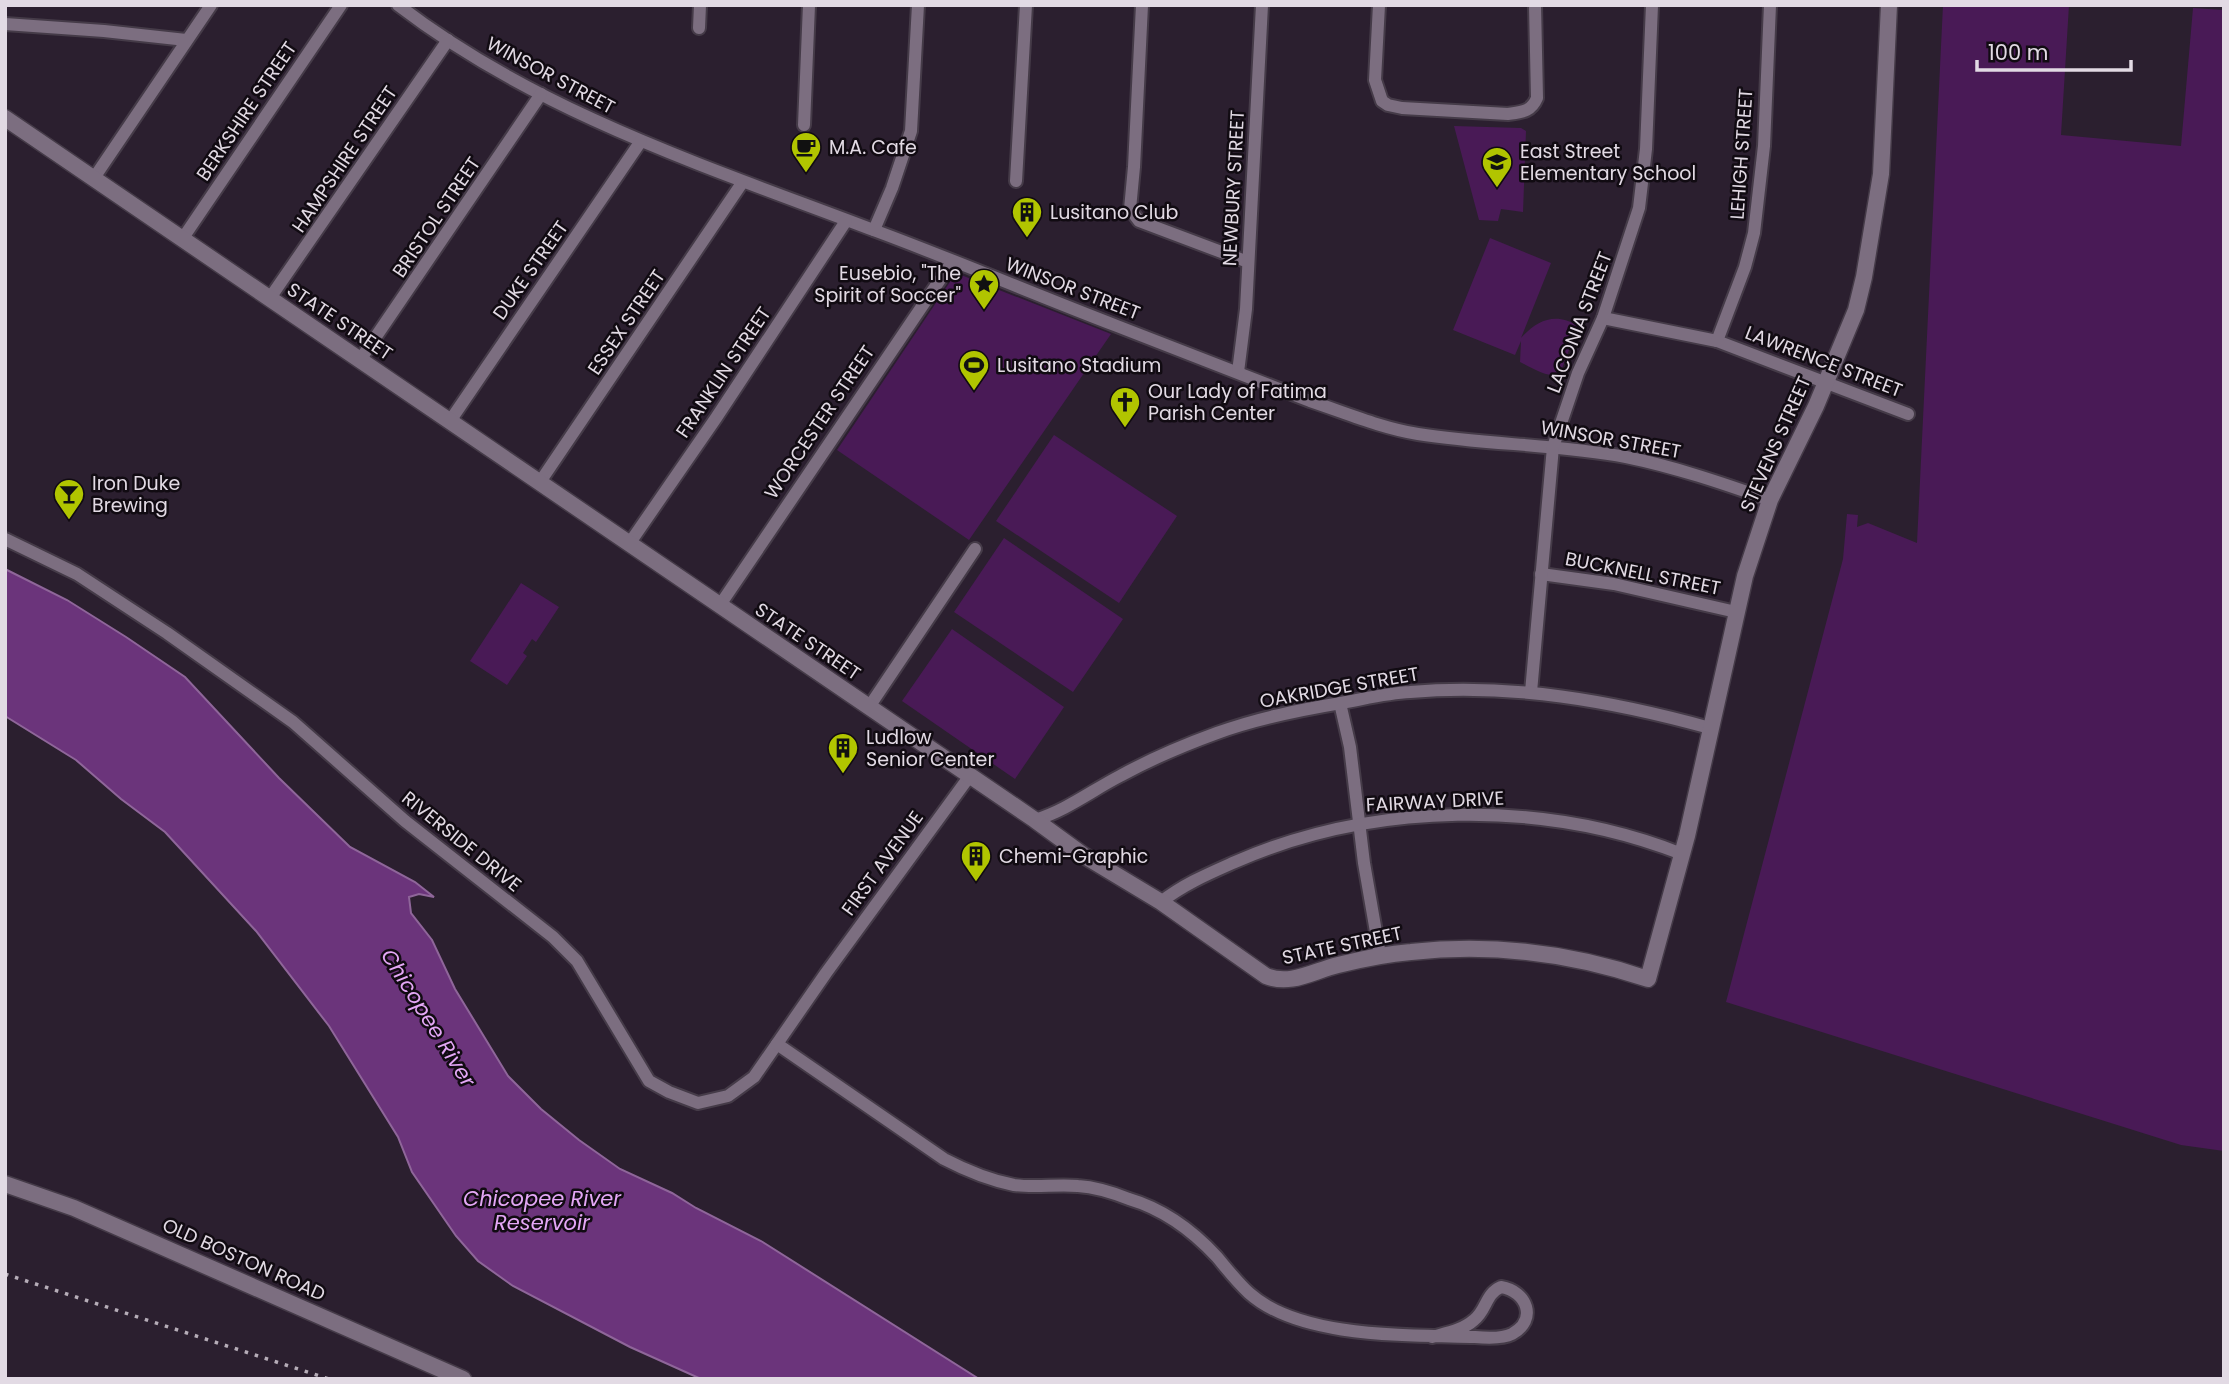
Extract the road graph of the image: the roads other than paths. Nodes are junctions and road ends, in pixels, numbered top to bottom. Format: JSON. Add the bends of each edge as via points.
{"nodes":[{"id":1,"x":211,"y":5,"type":"edge"},
{"id":2,"x":341,"y":5,"type":"edge"},
{"id":3,"x":398,"y":5,"type":"edge"},
{"id":4,"x":700,"y":5,"type":"edge"},
{"id":5,"x":809,"y":5,"type":"edge"},
{"id":6,"x":918,"y":5,"type":"edge"},
{"id":7,"x":1026,"y":5,"type":"edge"},
{"id":8,"x":1142,"y":5,"type":"edge"},
{"id":9,"x":1262,"y":5,"type":"edge"},
{"id":10,"x":1379,"y":5,"type":"edge"},
{"id":11,"x":1535,"y":5,"type":"edge"},
{"id":12,"x":1652,"y":5,"type":"edge"},
{"id":13,"x":1770,"y":5,"type":"edge"},
{"id":14,"x":1889,"y":5,"type":"edge"},
{"id":15,"x":5,"y":24,"type":"edge"},
{"id":16,"x":699,"y":28,"type":"dead end"},
{"id":17,"x":186,"y":40,"type":"junction"},
{"id":18,"x":449,"y":40,"type":"junction"},
{"id":19,"x":541,"y":94,"type":"junction"},
{"id":20,"x":5,"y":118,"type":"edge"},
{"id":21,"x":804,"y":125,"type":"dead end"},
{"id":22,"x":641,"y":141,"type":"junction"},
{"id":23,"x":94,"y":178,"type":"junction"},
{"id":24,"x":1016,"y":181,"type":"dead end"},
{"id":25,"x":743,"y":183,"type":"junction"},
{"id":26,"x":846,"y":221,"type":"junction"},
{"id":27,"x":874,"y":230,"type":"junction"},
{"id":28,"x":183,"y":238,"type":"junction"},
{"id":29,"x":952,"y":262,"type":"junction"},
{"id":30,"x":1248,"y":262,"type":"junction"},
{"id":31,"x":270,"y":298,"type":"junction"},
{"id":32,"x":1603,"y":318,"type":"junction"},
{"id":33,"x":1717,"y":341,"type":"junction"},
{"id":34,"x":360,"y":360,"type":"junction"},
{"id":35,"x":1238,"y":372,"type":"junction"},
{"id":36,"x":1826,"y":381,"type":"junction"},
{"id":37,"x":1908,"y":414,"type":"dead end"},
{"id":38,"x":450,"y":421,"type":"junction"},
{"id":39,"x":1553,"y":447,"type":"junction"},
{"id":40,"x":540,"y":482,"type":"junction"},
{"id":41,"x":1770,"y":500,"type":"junction"},
{"id":42,"x":5,"y":539,"type":"edge"},
{"id":43,"x":629,"y":544,"type":"junction"},
{"id":44,"x":975,"y":550,"type":"dead end"},
{"id":45,"x":1541,"y":574,"type":"junction"},
{"id":46,"x":720,"y":605,"type":"junction"},
{"id":47,"x":1736,"y":612,"type":"junction"},
{"id":48,"x":1531,"y":692,"type":"junction"},
{"id":49,"x":1340,"y":703,"type":"junction"},
{"id":50,"x":869,"y":707,"type":"junction"},
{"id":51,"x":1710,"y":728,"type":"junction"},
{"id":52,"x":969,"y":777,"type":"junction"},
{"id":53,"x":1035,"y":820,"type":"junction"},
{"id":54,"x":1359,"y":824,"type":"junction"},
{"id":55,"x":1682,"y":854,"type":"junction"},
{"id":56,"x":1161,"y":902,"type":"junction"},
{"id":57,"x":1380,"y":955,"type":"junction"},
{"id":58,"x":826,"y":972,"type":"joint"},
{"id":59,"x":1648,"y":979,"type":"joint"},
{"id":60,"x":777,"y":1044,"type":"junction"},
{"id":61,"x":5,"y":1184,"type":"edge"},
{"id":62,"x":1432,"y":1337,"type":"junction"},
{"id":63,"x":463,"y":1379,"type":"edge"}],
"edges":[{"from":1,"to":17,"type":"street"},
{"from":2,"to":28,"type":"street","name":"BERKSHIRE STREET"},
{"from":3,"to":18,"type":"street","name":"WINSOR STREET"},
{"from":4,"to":16,"type":"street"},
{"from":5,"to":21,"type":"street"},
{"from":6,"to":27,"type":"street","via":[[911,131]]},
{"from":7,"to":24,"type":"street"},
{"from":8,"to":30,"type":"street","via":[[1130,209],[1139,221]]},
{"from":9,"to":30,"type":"street","name":"NEWBURY STREET"},
{"from":10,"to":11,"type":"street","via":[[1375,80],[1381,101],[1402,108],[1508,114],[1524,112],[1537,98]]},
{"from":12,"to":32,"type":"street","name":"LACONIA STREET","via":[[1639,208]]},
{"from":13,"to":33,"type":"street","name":"LEHIGH STREET","via":[[1764,145],[1754,233]]},
{"from":14,"to":36,"type":"street","name":"STEVENS STREET","via":[[1881,174],[1871,247],[1856,310]]},
{"from":15,"to":17,"type":"street"},
{"from":17,"to":23,"type":"street"},
{"from":18,"to":19,"type":"street","name":"WINSOR STREET"},
{"from":18,"to":31,"type":"street","name":"HAMPSHIRE STREET"},
{"from":19,"to":22,"type":"street","name":"WINSOR STREET"},
{"from":19,"to":34,"type":"street","name":"BRISTOL STREET"},
{"from":20,"to":23,"type":"street","name":"STATE STREET"},
{"from":22,"to":25,"type":"street","name":"WINSOR STREET"},
{"from":22,"to":38,"type":"street","name":"DUKE STREET"},
{"from":23,"to":28,"type":"street","name":"STATE STREET"},
{"from":25,"to":26,"type":"street","name":"WINSOR STREET"},
{"from":25,"to":40,"type":"street","name":"ESSEX STREET"},
{"from":26,"to":27,"type":"street","name":"WINSOR STREET"},
{"from":26,"to":43,"type":"street","name":"FRANKLIN STREET"},
{"from":27,"to":29,"type":"street","name":"WINSOR STREET"},
{"from":28,"to":31,"type":"street","name":"STATE STREET"},
{"from":29,"to":35,"type":"street","name":"WINSOR STREET"},
{"from":29,"to":46,"type":"street","name":"WORCESTER STREET"},
{"from":30,"to":35,"type":"street","name":"NEWBURY STREET"},
{"from":31,"to":34,"type":"street","name":"STATE STREET"},
{"from":32,"to":33,"type":"street","name":"LAWRENCE STREET"},
{"from":32,"to":39,"type":"street","name":"LACONIA STREET"},
{"from":33,"to":36,"type":"street","name":"LAWRENCE STREET"},
{"from":34,"to":38,"type":"street","name":"STATE STREET"},
{"from":35,"to":39,"type":"street","name":"WINSOR STREET","via":[[1395,429]]},
{"from":36,"to":37,"type":"street","name":"LAWRENCE STREET"},
{"from":36,"to":41,"type":"street","name":"STEVENS STREET"},
{"from":38,"to":40,"type":"street","name":"STATE STREET"},
{"from":39,"to":41,"type":"street","name":"WINSOR STREET","via":[[1689,472]]},
{"from":39,"to":45,"type":"street","name":"LACONIA STREET"},
{"from":40,"to":43,"type":"street","name":"STATE STREET"},
{"from":41,"to":47,"type":"street","name":"STEVENS STREET"},
{"from":42,"to":60,"type":"street","name":"RIVERSIDE DRIVE","via":[[77,575],[293,722],[405,821],[553,937],[577,961],[649,1081],[698,1102],[728,1096],[754,1077]]},
{"from":43,"to":46,"type":"street","name":"STATE STREET"},
{"from":44,"to":50,"type":"street"},
{"from":45,"to":47,"type":"street","name":"BUCKNELL STREET","via":[[1614,584]]},
{"from":45,"to":48,"type":"street","name":"LACONIA STREET"},
{"from":46,"to":50,"type":"street","name":"STATE STREET"},
{"from":47,"to":51,"type":"street","name":"STEVENS STREET"},
{"from":48,"to":49,"type":"street","name":"OAKRIDGE STREET","via":[[1408,692]]},
{"from":48,"to":51,"type":"street","name":"OAKRIDGE STREET"},
{"from":49,"to":53,"type":"street","name":"OAKRIDGE STREET","via":[[1292,711],[1216,733],[1151,760],[1059,812]]},
{"from":49,"to":54,"type":"street"},
{"from":50,"to":52,"type":"street","name":"STATE STREET"},
{"from":51,"to":55,"type":"street","name":"STEVENS STREET"},
{"from":52,"to":53,"type":"street","name":"STATE STREET"},
{"from":52,"to":58,"type":"street","name":"FIRST AVENUE"},
{"from":53,"to":56,"type":"street","name":"STATE STREET"},
{"from":54,"to":55,"type":"street","name":"FAIRWAY DRIVE","via":[[1438,817],[1552,819],[1644,839]]},
{"from":54,"to":56,"type":"street","name":"FAIRWAY DRIVE","via":[[1257,852],[1181,886]]},
{"from":54,"to":57,"type":"street"},
{"from":55,"to":59,"type":"street","name":"STEVENS STREET"},
{"from":56,"to":57,"type":"street","name":"STATE STREET","via":[[1276,980]]},
{"from":57,"to":59,"type":"street","name":"STATE STREET","via":[[1461,948],[1524,950],[1591,962]]},
{"from":58,"to":60,"type":"street","name":"RIVERSIDE DRIVE"},
{"from":60,"to":62,"type":"street","via":[[969,1172],[1017,1185],[1079,1186],[1160,1211],[1196,1237],[1251,1294],[1277,1310],[1325,1326]]},
{"from":61,"to":63,"type":"street","name":"OLD BOSTON ROAD","via":[[74,1208]]},
{"from":62,"to":62,"type":"street","via":[[1509,1335],[1525,1322],[1525,1300],[1511,1288],[1501,1287],[1488,1295],[1475,1320]]}]}
